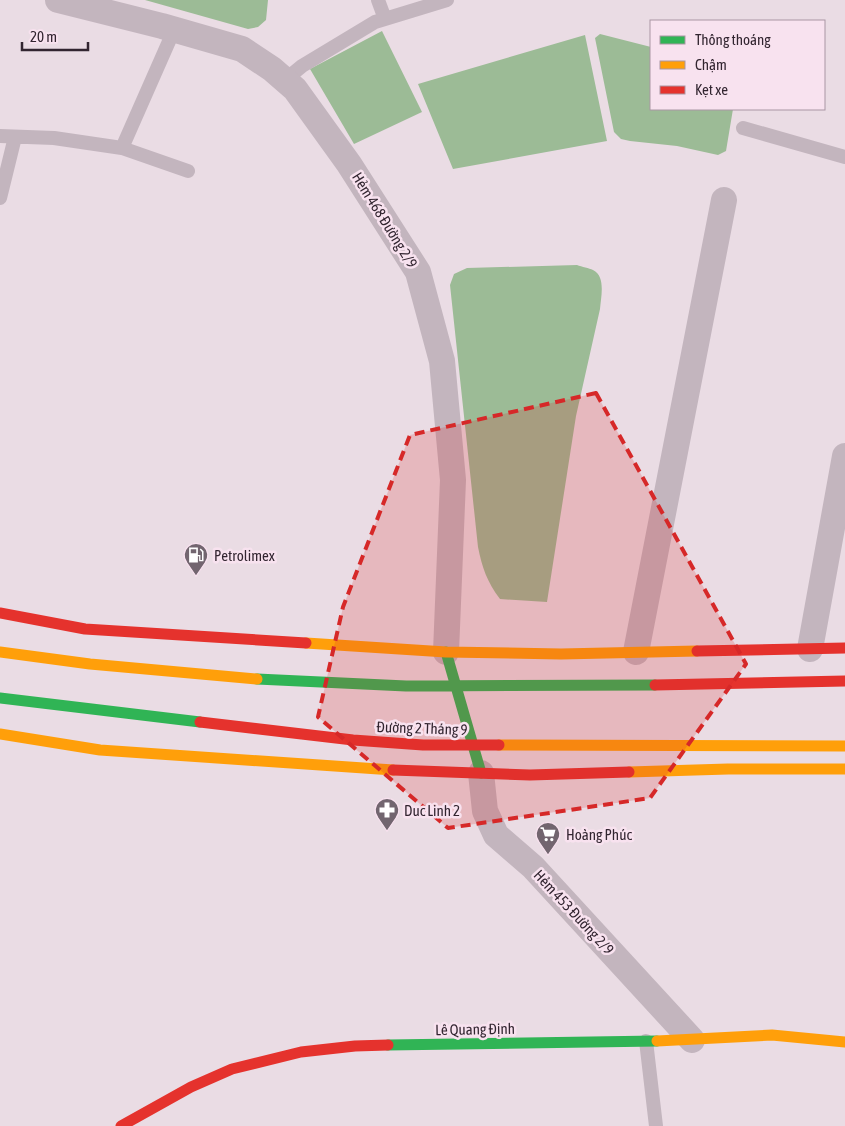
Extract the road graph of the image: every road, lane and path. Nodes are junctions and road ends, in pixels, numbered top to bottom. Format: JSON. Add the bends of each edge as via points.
{"nodes":[{"id":1,"x":58,"y":0,"type":"edge"},
{"id":2,"x":378,"y":0,"type":"edge"},
{"id":3,"x":446,"y":0,"type":"edge"},
{"id":4,"x":385,"y":19,"type":"junction"},
{"id":5,"x":174,"y":30,"type":"junction"},
{"id":6,"x":285,"y":80,"type":"junction"},
{"id":7,"x":743,"y":128,"type":"dead end"},
{"id":8,"x":0,"y":136,"type":"edge"},
{"id":9,"x":15,"y":137,"type":"junction"},
{"id":10,"x":122,"y":148,"type":"junction"},
{"id":11,"x":845,"y":157,"type":"edge"},
{"id":12,"x":188,"y":171,"type":"dead end"},
{"id":13,"x":0,"y":198,"type":"edge"},
{"id":14,"x":724,"y":200,"type":"dead end"},
{"id":15,"x":845,"y":456,"type":"edge"},
{"id":16,"x":0,"y":612,"type":"edge"},
{"id":17,"x":845,"y":648,"type":"edge"},
{"id":18,"x":810,"y":649,"type":"junction"},
{"id":19,"x":0,"y":652,"type":"edge"},
{"id":20,"x":446,"y":652,"type":"junction"},
{"id":21,"x":636,"y":652,"type":"junction"},
{"id":22,"x":845,"y":681,"type":"edge"},
{"id":23,"x":457,"y":686,"type":"junction"},
{"id":24,"x":0,"y":698,"type":"edge"},
{"id":25,"x":0,"y":734,"type":"edge"},
{"id":26,"x":473,"y":746,"type":"junction"},
{"id":27,"x":845,"y":746,"type":"edge"},
{"id":28,"x":845,"y":769,"type":"edge"},
{"id":29,"x":481,"y":773,"type":"junction"},
{"id":30,"x":692,"y":1040,"type":"junction"},
{"id":31,"x":646,"y":1041,"type":"junction"},
{"id":32,"x":845,"y":1042,"type":"edge"},
{"id":33,"x":121,"y":1126,"type":"edge"},
{"id":34,"x":656,"y":1126,"type":"edge"}],
"edges":[{"from":1,"to":5,"type":"street","name":"Hẻm 468 Đường 2/9"},
{"from":2,"to":4,"type":"lane"},
{"from":3,"to":4,"type":"lane"},
{"from":4,"to":6,"type":"lane","via":[[302,66]]},
{"from":5,"to":6,"type":"street","name":"Hẻm 468 Đường 2/9","via":[[242,49]]},
{"from":5,"to":10,"type":"lane"},
{"from":6,"to":20,"type":"street","name":"Hẻm 468 Đường 2/9","via":[[349,164],[418,272],[442,361],[453,480]]},
{"from":7,"to":11,"type":"lane"},
{"from":8,"to":9,"type":"lane"},
{"from":9,"to":10,"type":"lane","via":[[54,138]]},
{"from":9,"to":13,"type":"lane"},
{"from":10,"to":12,"type":"lane"},
{"from":14,"to":21,"type":"street"},
{"from":15,"to":18,"type":"street"},
{"from":16,"to":20,"type":"main road","via":[[147,638]]},
{"from":17,"to":18,"type":"main road"},
{"from":18,"to":21,"type":"main road"},
{"from":19,"to":23,"type":"main road","via":[[31,658],[147,666],[206,677]]},
{"from":20,"to":21,"type":"main road"},
{"from":20,"to":23,"type":"main road"},
{"from":22,"to":23,"type":"main road"},
{"from":23,"to":26,"type":"main road"},
{"from":24,"to":26,"type":"main road","name":"Đường 2 Tháng 9","via":[[353,740]]},
{"from":25,"to":29,"type":"main road","via":[[100,750],[173,756]]},
{"from":26,"to":27,"type":"main road","name":"Đường 2 Tháng 9"},
{"from":26,"to":29,"type":"main road"},
{"from":28,"to":29,"type":"main road","via":[[530,775]]},
{"from":29,"to":30,"type":"street","name":"Hẻm 453 Đường 2/9","via":[[485,811],[496,835],[533,867]]},
{"from":30,"to":31,"type":"main road","name":"Lê Quang Định"},
{"from":30,"to":32,"type":"main road","name":"Lê Quang Định","via":[[772,1035]]},
{"from":31,"to":33,"type":"main road","name":"Lê Quang Định","via":[[355,1046],[301,1052],[232,1069],[190,1087]]},
{"from":31,"to":34,"type":"lane"}]}
